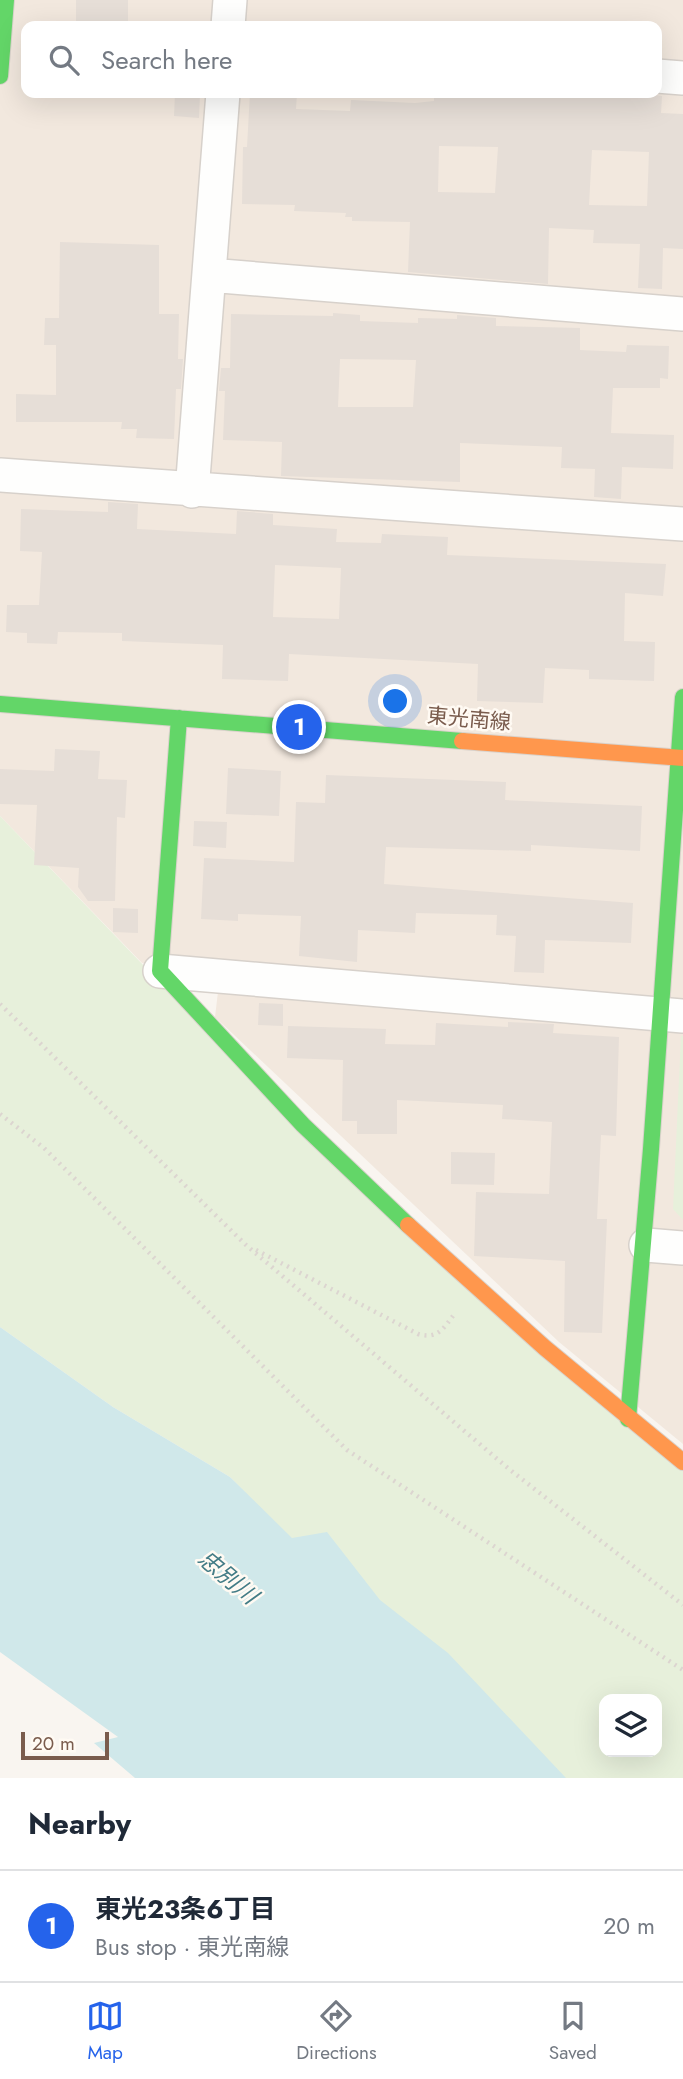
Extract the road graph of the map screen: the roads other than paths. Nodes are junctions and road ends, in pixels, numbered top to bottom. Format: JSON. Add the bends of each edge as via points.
{"nodes":[{"id":1,"x":6,"y":0,"type":"edge"},
{"id":2,"x":230,"y":0,"type":"edge"},
{"id":3,"x":228,"y":21,"type":"edge"},
{"id":4,"x":0,"y":76,"type":"edge"},
{"id":5,"x":662,"y":76,"type":"edge"},
{"id":6,"x":683,"y":78,"type":"edge"},
{"id":7,"x":223,"y":98,"type":"edge"},
{"id":8,"x":209,"y":275,"type":"junction"},
{"id":9,"x":683,"y":314,"type":"edge"},
{"id":10,"x":0,"y":475,"type":"edge"},
{"id":11,"x":192,"y":491,"type":"junction"},
{"id":12,"x":683,"y":524,"type":"edge"},
{"id":13,"x":683,"y":697,"type":"edge"},
{"id":14,"x":0,"y":704,"type":"edge"},
{"id":15,"x":179,"y":718,"type":"junction"},
{"id":16,"x":681,"y":758,"type":"edge"},
{"id":17,"x":160,"y":971,"type":"junction"},
{"id":18,"x":671,"y":1015,"type":"edge"},
{"id":19,"x":646,"y":1245,"type":"junction"},
{"id":20,"x":683,"y":1248,"type":"edge"},
{"id":21,"x":628,"y":1419,"type":"junction"},
{"id":22,"x":683,"y":1462,"type":"edge"}],
"edges":[{"from":1,"to":4,"type":"street"},
{"from":2,"to":3,"type":"street"},
{"from":5,"to":6,"type":"street"},
{"from":7,"to":8,"type":"street"},
{"from":8,"to":9,"type":"street"},
{"from":8,"to":11,"type":"street"},
{"from":10,"to":11,"type":"street"},
{"from":11,"to":12,"type":"street"},
{"from":13,"to":16,"type":"street"},
{"from":14,"to":15,"type":"street","name":"東光南線"},
{"from":15,"to":16,"type":"street","name":"東光南線"},
{"from":15,"to":17,"type":"street"},
{"from":16,"to":18,"type":"street"},
{"from":17,"to":18,"type":"street"},
{"from":17,"to":21,"type":"street","via":[[322,1144]]},
{"from":18,"to":19,"type":"street"},
{"from":19,"to":20,"type":"street"},
{"from":19,"to":21,"type":"street"},
{"from":21,"to":22,"type":"street"}]}
